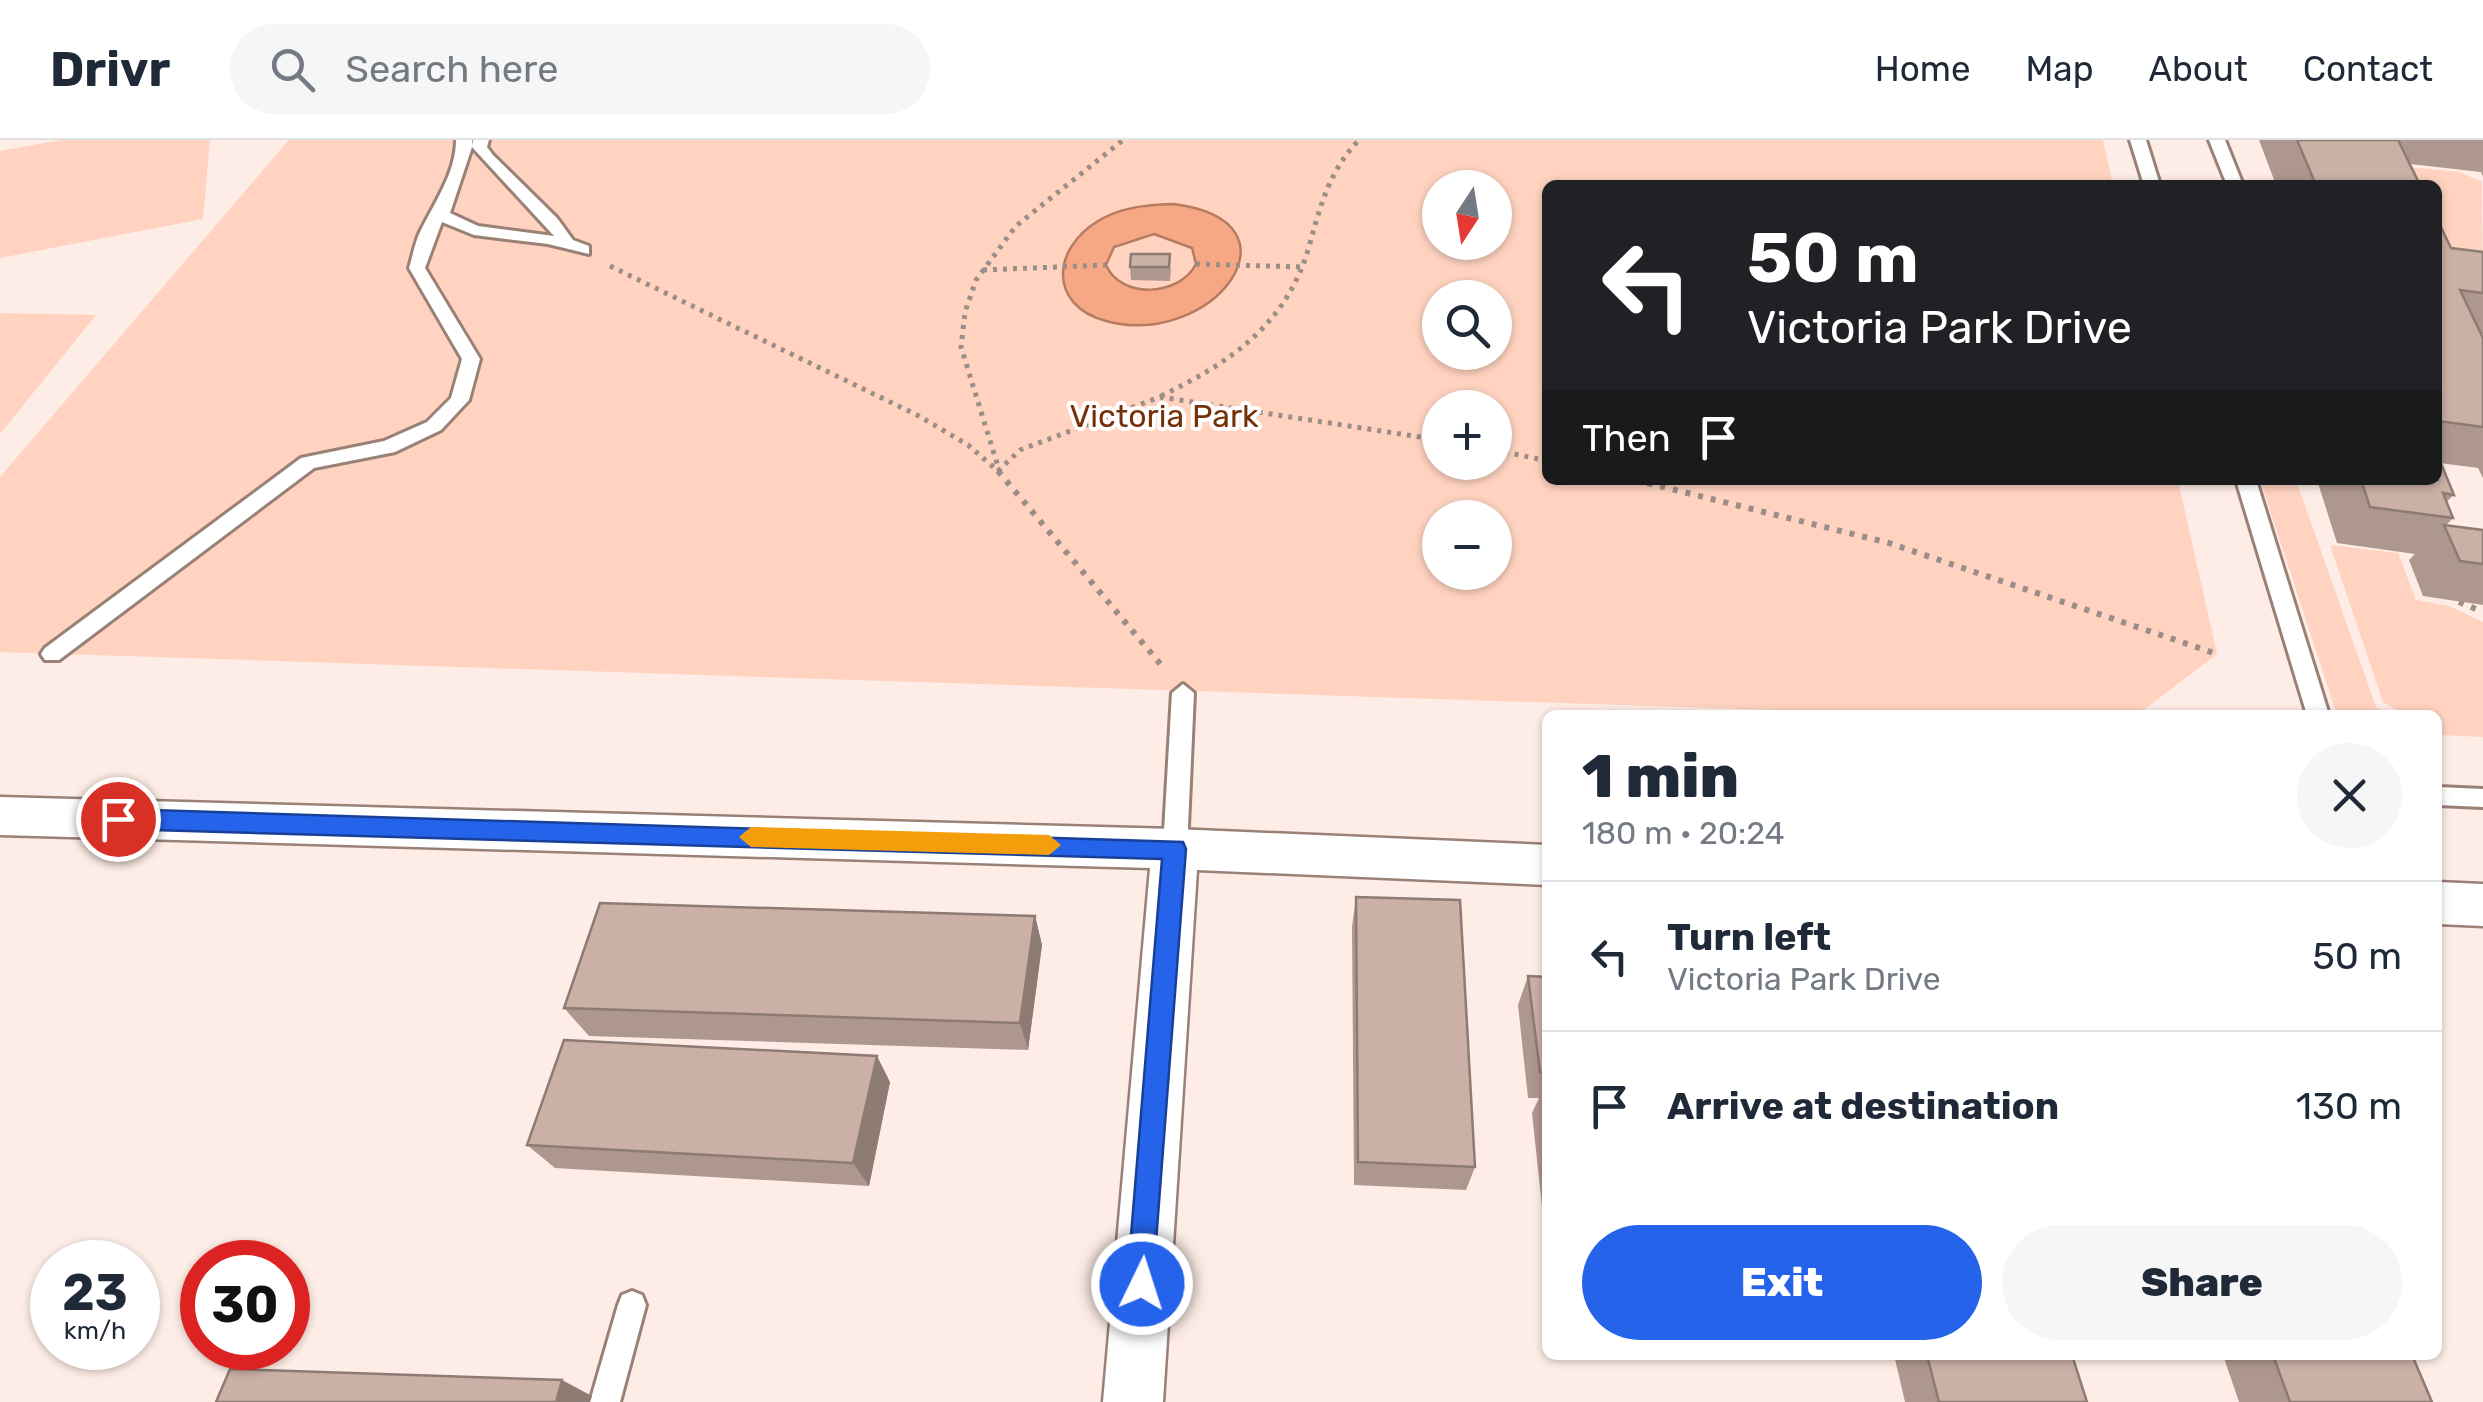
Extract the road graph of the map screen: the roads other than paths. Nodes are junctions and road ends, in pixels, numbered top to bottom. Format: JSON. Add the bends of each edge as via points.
{"nodes":[{"id":1,"x":464,"y":140,"type":"edge"},
{"id":2,"x":480,"y":140,"type":"edge"},
{"id":3,"x":2138,"y":140,"type":"edge"},
{"id":4,"x":2218,"y":140,"type":"edge"},
{"id":5,"x":2150,"y":180,"type":"edge"},
{"id":6,"x":2233,"y":180,"type":"edge"},
{"id":7,"x":442,"y":209,"type":"junction"},
{"id":8,"x":566,"y":242,"type":"junction"},
{"id":9,"x":582,"y":250,"type":"road end"},
{"id":10,"x":2248,"y":485,"type":"edge"},
{"id":11,"x":52,"y":654,"type":"dead end"},
{"id":12,"x":1183,"y":693,"type":"road end"},
{"id":13,"x":2316,"y":710,"type":"edge"},
{"id":14,"x":2442,"y":796,"type":"edge"},
{"id":15,"x":2483,"y":798,"type":"edge"},
{"id":16,"x":0,"y":816,"type":"edge"},
{"id":17,"x":1174,"y":849,"type":"junction"},
{"id":18,"x":1542,"y":865,"type":"edge"},
{"id":19,"x":2442,"y":904,"type":"edge"},
{"id":20,"x":2483,"y":905,"type":"edge"},
{"id":21,"x":632,"y":1305,"type":"dead end"},
{"id":22,"x":605,"y":1402,"type":"edge"},
{"id":23,"x":1132,"y":1402,"type":"edge"}],
"edges":[{"from":1,"to":7,"type":"lane","via":[[463,160]]},
{"from":2,"to":8,"type":"lane","via":[[489,163]]},
{"from":3,"to":5,"type":"lane"},
{"from":4,"to":6,"type":"lane"},
{"from":7,"to":8,"type":"lane","via":[[470,230]]},
{"from":7,"to":11,"type":"lane","via":[[417,268],[471,359],[466,386],[449,413],[388,447],[308,463]]},
{"from":8,"to":9,"type":"lane"},
{"from":10,"to":13,"type":"lane"},
{"from":12,"to":17,"type":"lane"},
{"from":14,"to":15,"type":"lane"},
{"from":16,"to":17,"type":"street"},
{"from":17,"to":18,"type":"street"},
{"from":17,"to":23,"type":"street"},
{"from":19,"to":20,"type":"street"},
{"from":21,"to":22,"type":"lane"}]}
